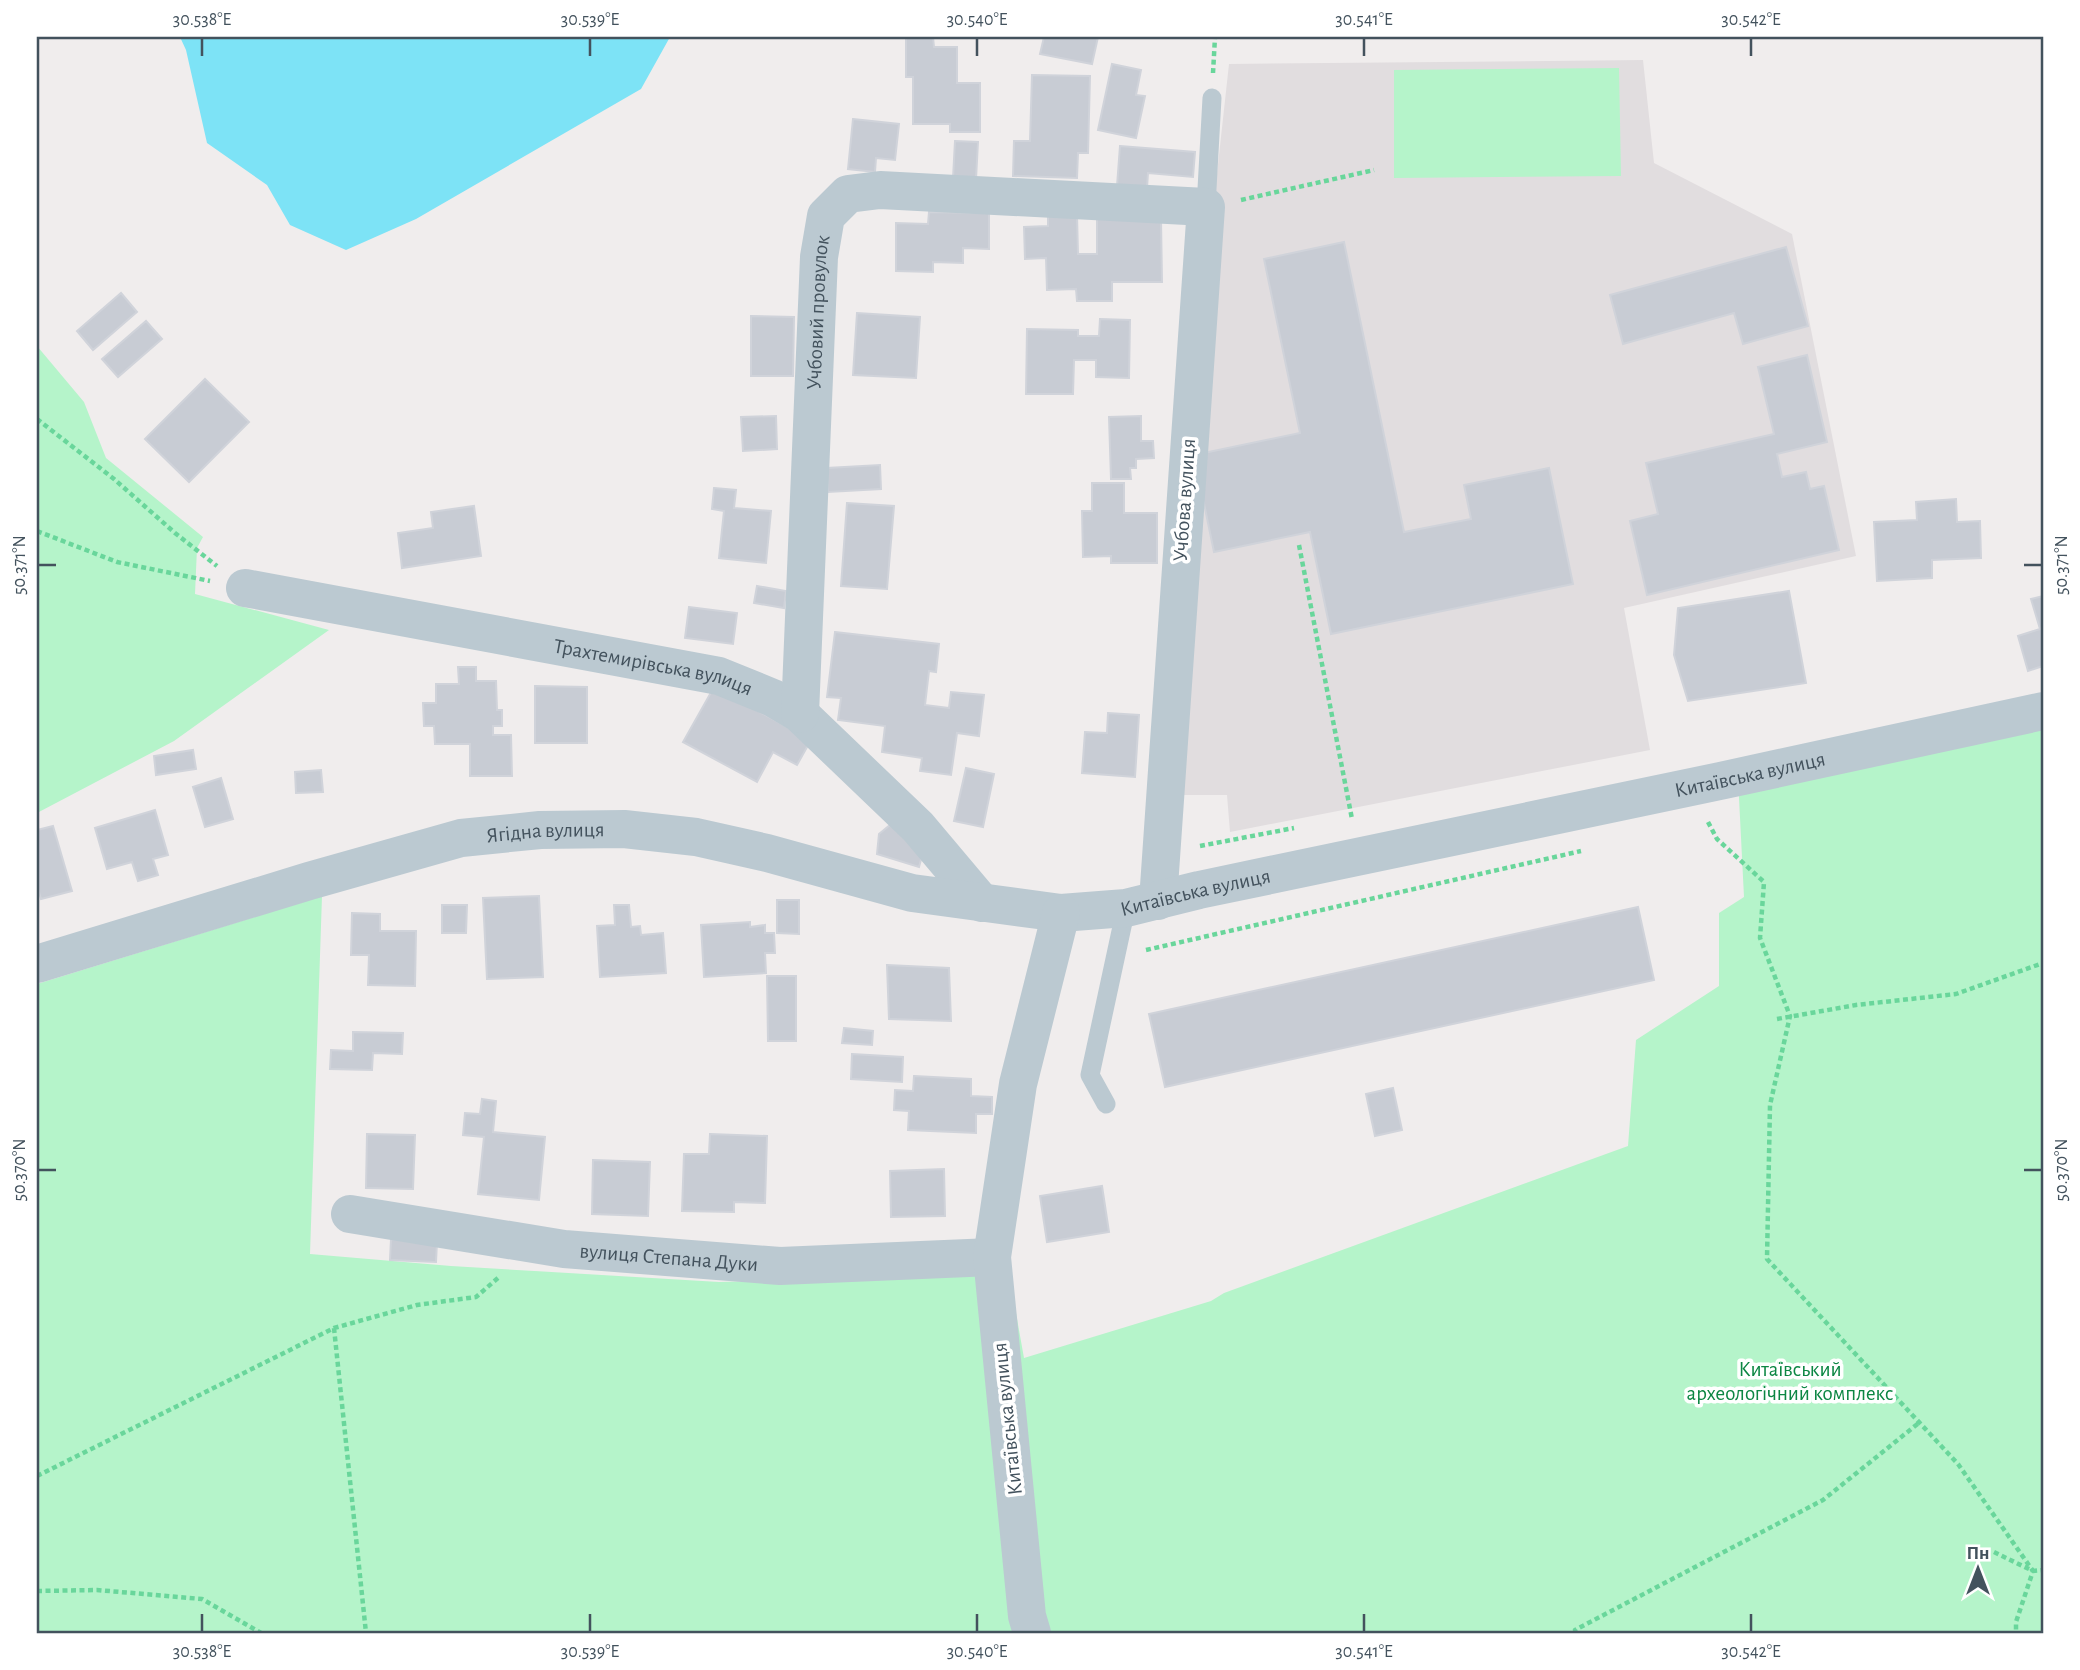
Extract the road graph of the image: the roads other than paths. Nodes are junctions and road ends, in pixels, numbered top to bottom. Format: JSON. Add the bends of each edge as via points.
{"nodes":[{"id":1,"x":1212,"y":98,"type":"dead end"},
{"id":2,"x":1206,"y":207,"type":"junction"},
{"id":3,"x":245,"y":587,"type":"road end"},
{"id":4,"x":2043,"y":711,"type":"edge"},
{"id":5,"x":800,"y":713,"type":"junction"},
{"id":6,"x":982,"y":903,"type":"junction"},
{"id":7,"x":1142,"y":905,"type":"junction"},
{"id":8,"x":1061,"y":913,"type":"junction"},
{"id":9,"x":37,"y":964,"type":"edge"},
{"id":10,"x":1106,"y":1104,"type":"dead end"},
{"id":11,"x":350,"y":1214,"type":"dead end"},
{"id":12,"x":992,"y":1257,"type":"junction"},
{"id":13,"x":1032,"y":1633,"type":"edge"}],
"edges":[{"from":1,"to":2,"type":"lane","name":"Учбова вулиця"},
{"from":2,"to":5,"type":"street","name":"Учбовий провулок","via":[[880,190],[848,194],[826,216],[819,257]]},
{"from":2,"to":7,"type":"street","name":"Учбова вулиця"},
{"from":3,"to":5,"type":"street","name":"Трахтемирівська вулиця","via":[[719,676]]},
{"from":4,"to":7,"type":"street","name":"Китаївська вулиця"},
{"from":5,"to":6,"type":"street","name":"Трахтемирівська вулиця","via":[[918,827]]},
{"from":6,"to":8,"type":"street","name":"Ягідна вулиця"},
{"from":6,"to":9,"type":"street","name":"Ягідна вулиця","via":[[912,893],[696,837],[624,829],[540,830],[461,838]]},
{"from":7,"to":8,"type":"street","name":"Китаївська вулиця"},
{"from":7,"to":10,"type":"lane","via":[[1115,957],[1090,1075]]},
{"from":8,"to":12,"type":"street","name":"Китаївська вулиця","via":[[1018,1084]]},
{"from":11,"to":12,"type":"street","name":"вулиця Степана Дуки","via":[[564,1249],[780,1266]]},
{"from":12,"to":13,"type":"street","name":"Китаївська вулиця"}]}
